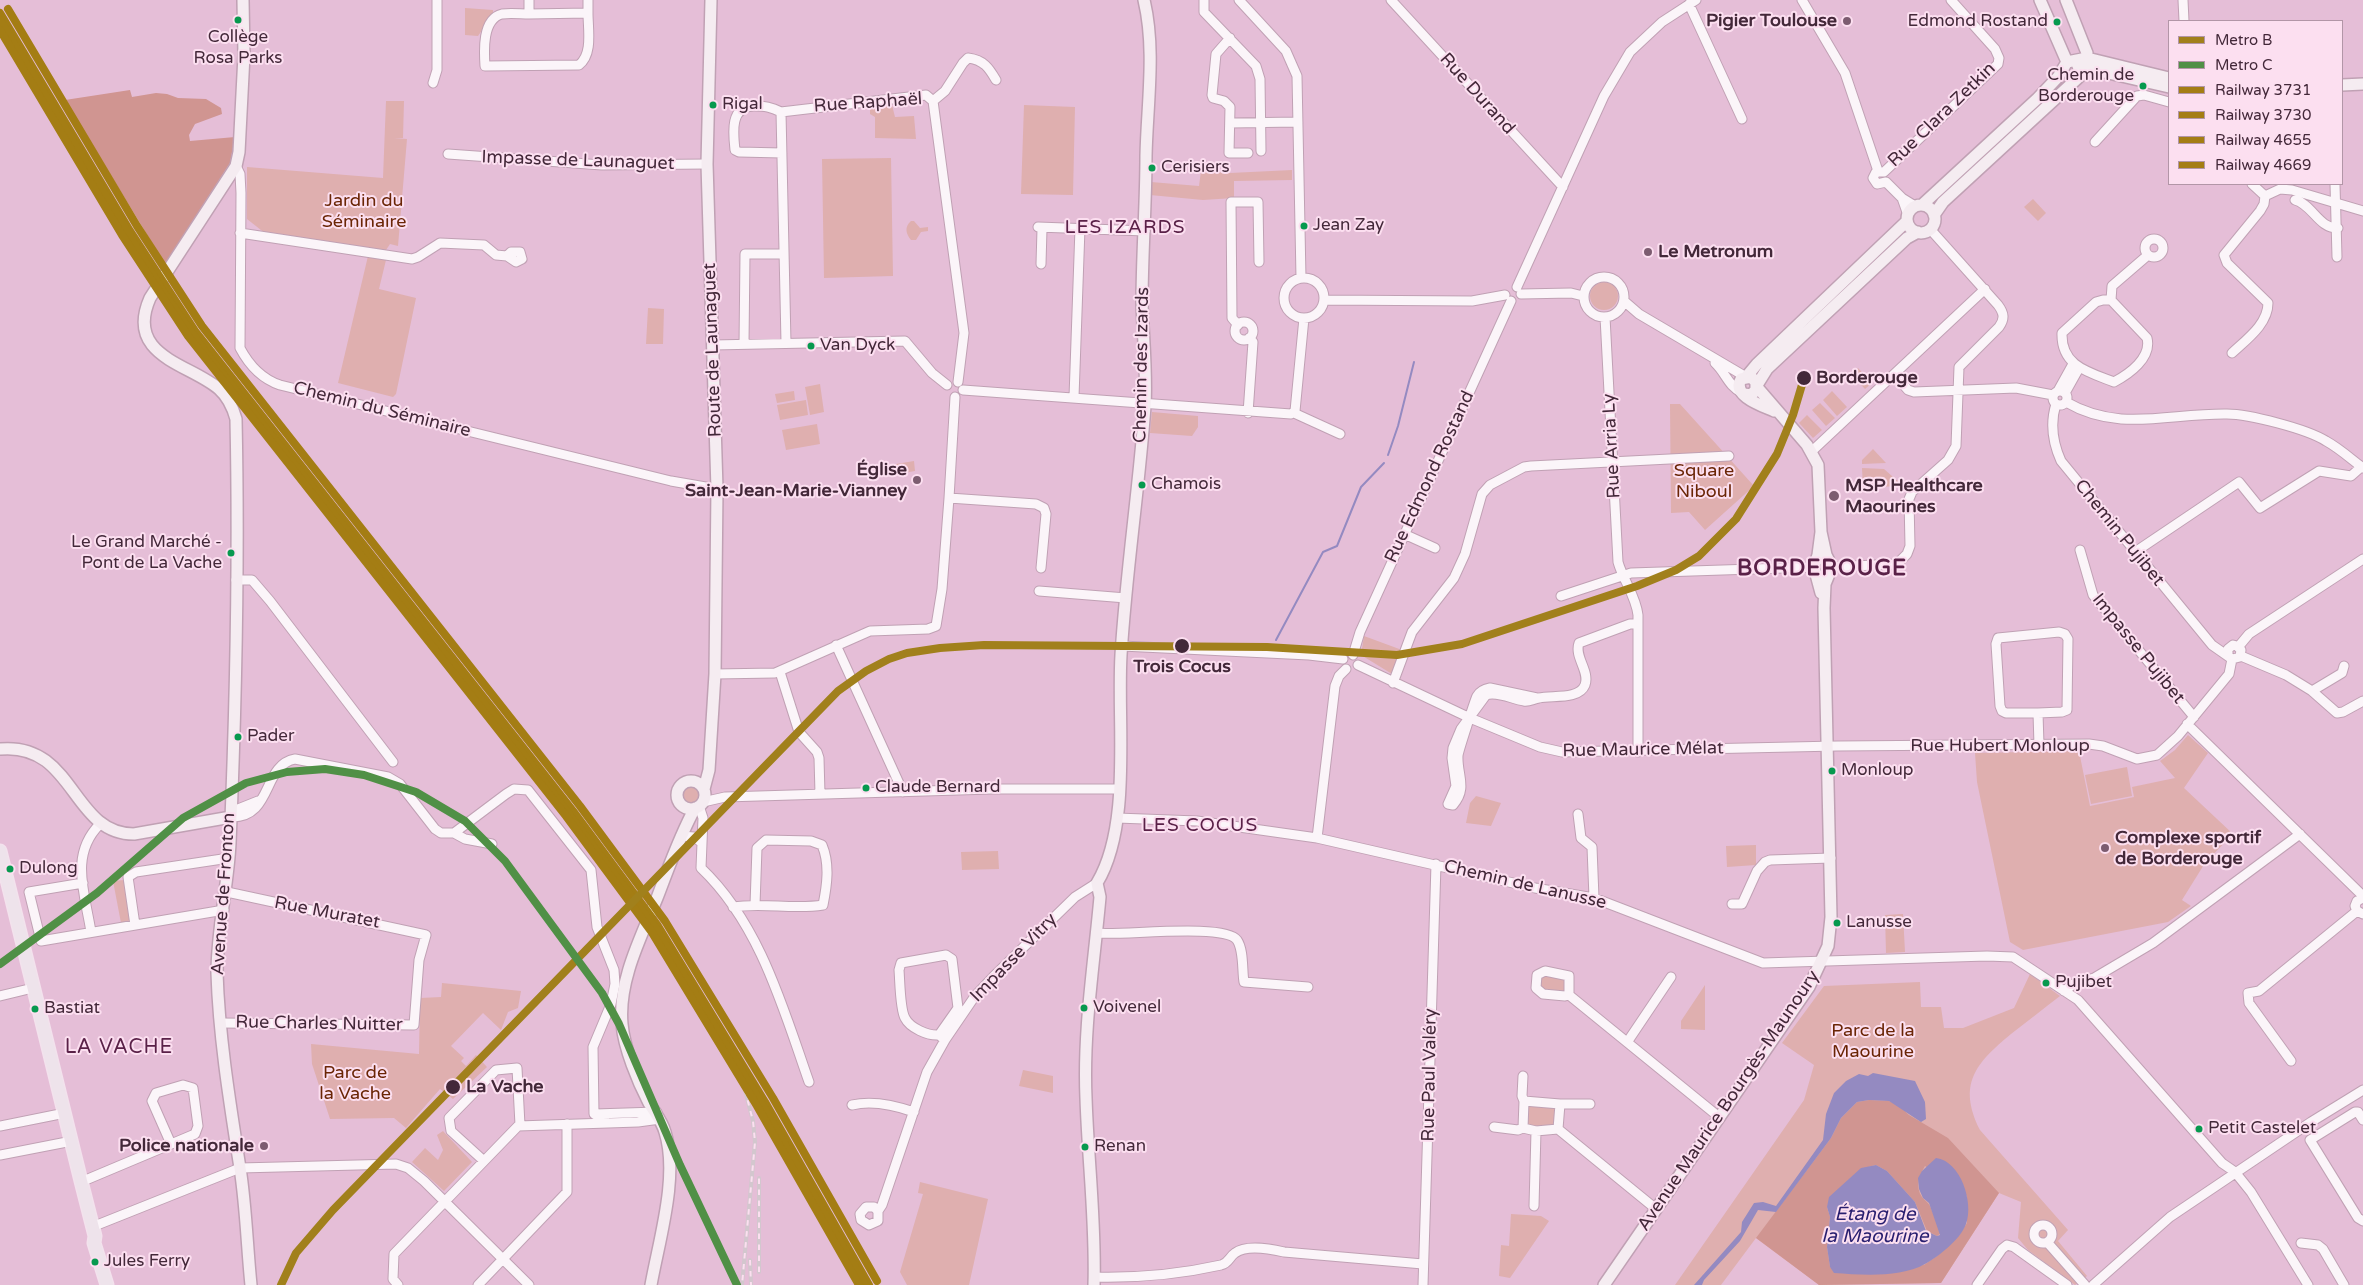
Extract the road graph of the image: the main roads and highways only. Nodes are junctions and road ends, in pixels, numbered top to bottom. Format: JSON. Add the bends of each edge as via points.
{"nodes":[{"id":1,"x":0,"y":851,"type":"edge"},
{"id":2,"x":107,"y":1285,"type":"edge"}],
"edges":[{"from":1,"to":2,"type":"main road","via":[[93,1232],[103,1258]]}]}
